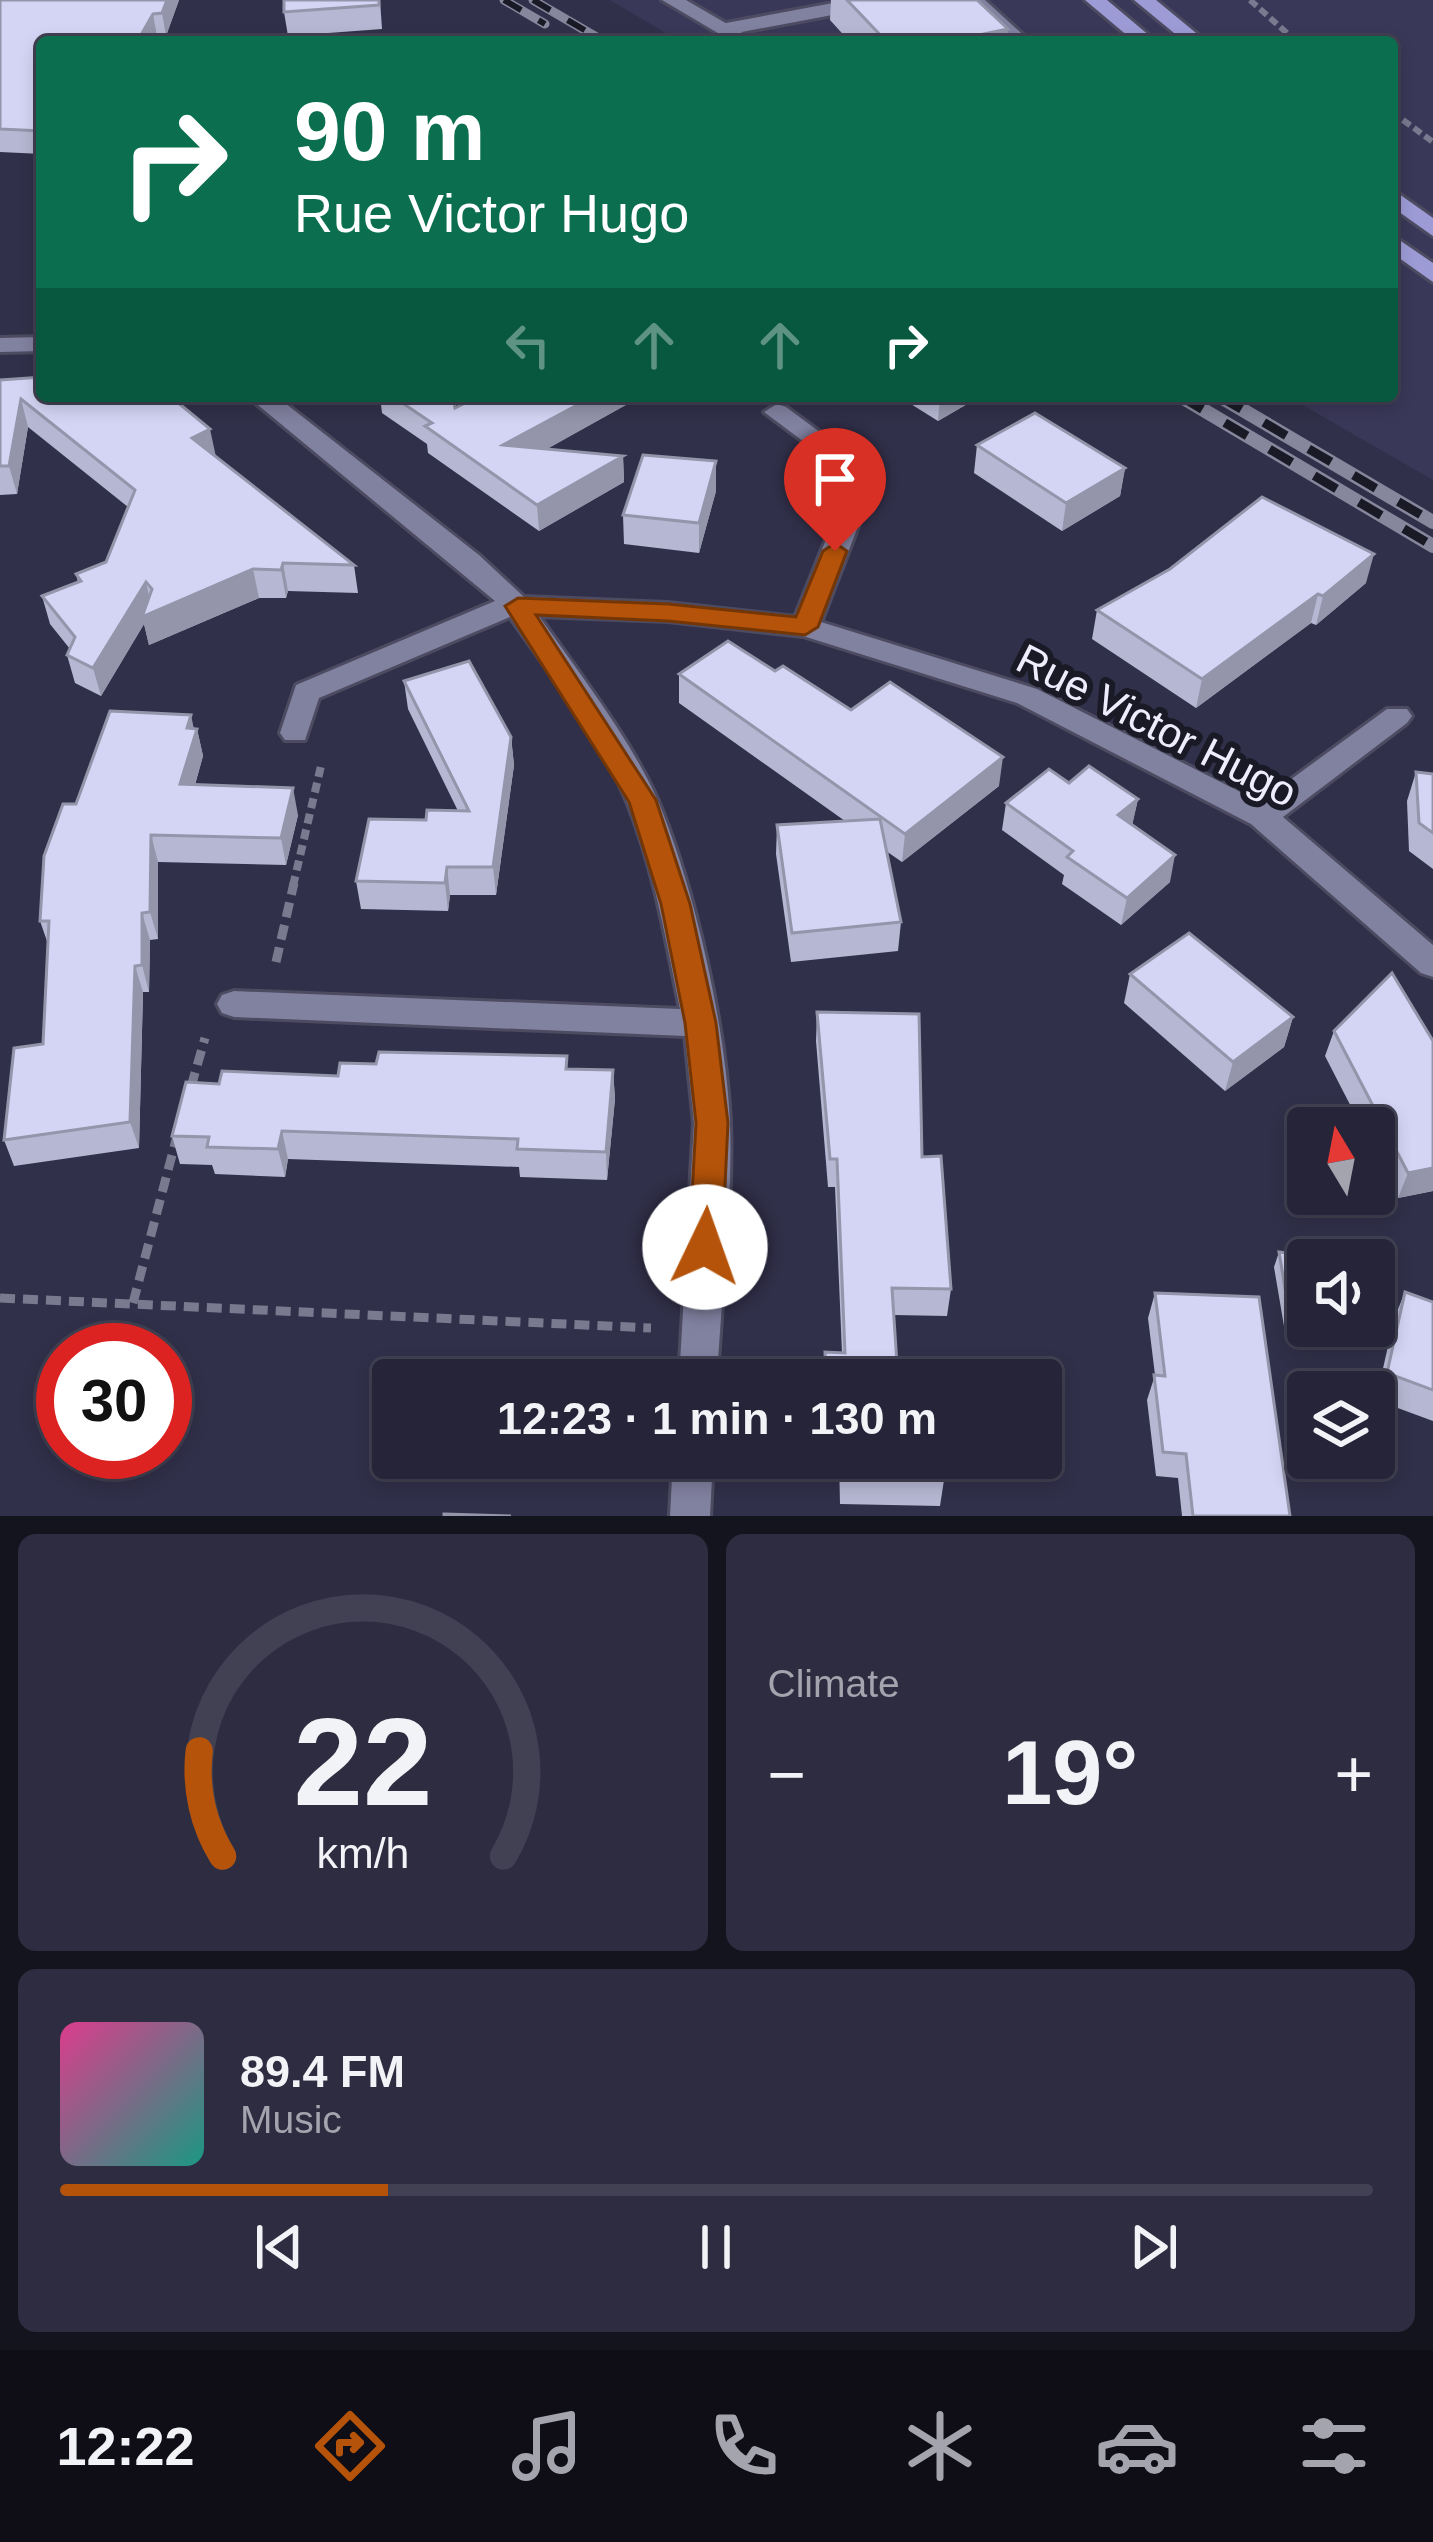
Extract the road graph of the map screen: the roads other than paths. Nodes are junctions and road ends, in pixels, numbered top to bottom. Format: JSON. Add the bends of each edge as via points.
{"nodes":[{"id":1,"x":672,"y":0,"type":"edge"},
{"id":2,"x":880,"y":0,"type":"edge"},
{"id":3,"x":973,"y":0,"type":"edge"},
{"id":4,"x":1095,"y":0,"type":"edge"},
{"id":5,"x":1144,"y":0,"type":"edge"},
{"id":6,"x":726,"y":29,"type":"junction"},
{"id":7,"x":738,"y":36,"type":"edge"},
{"id":8,"x":1014,"y":36,"type":"edge"},
{"id":9,"x":1140,"y":36,"type":"edge"},
{"id":10,"x":1189,"y":36,"type":"edge"},
{"id":11,"x":1398,"y":201,"type":"edge"},
{"id":12,"x":1433,"y":229,"type":"edge"},
{"id":13,"x":1398,"y":247,"type":"edge"},
{"id":14,"x":1433,"y":275,"type":"edge"},
{"id":15,"x":36,"y":344,"type":"edge"},
{"id":16,"x":0,"y":345,"type":"edge"},
{"id":17,"x":268,"y":402,"type":"edge"},
{"id":18,"x":777,"y":412,"type":"dead end"},
{"id":19,"x":518,"y":606,"type":"junction"},
{"id":20,"x":805,"y":627,"type":"junction"},
{"id":21,"x":1397,"y":716,"type":"dead end"},
{"id":22,"x":295,"y":733,"type":"road end"},
{"id":23,"x":1262,"y":816,"type":"junction"},
{"id":24,"x":1433,"y":964,"type":"edge"},
{"id":25,"x":250,"y":1004,"type":"road end"},
{"id":26,"x":700,"y":1023,"type":"junction"},
{"id":27,"x":699,"y":1359,"type":"edge"},
{"id":28,"x":692,"y":1479,"type":"edge"},
{"id":29,"x":690,"y":1516,"type":"edge"}],
"edges":[{"from":1,"to":6,"type":"street"},
{"from":2,"to":6,"type":"street"},
{"from":3,"to":8,"type":"street"},
{"from":4,"to":9,"type":"main road"},
{"from":5,"to":10,"type":"main road"},
{"from":6,"to":7,"type":"street"},
{"from":11,"to":12,"type":"main road"},
{"from":13,"to":14,"type":"main road"},
{"from":15,"to":16,"type":"street"},
{"from":17,"to":19,"type":"street"},
{"from":18,"to":20,"type":"street","via":[[865,475]]},
{"from":19,"to":20,"type":"street","name":"Rue Victor Hugo"},
{"from":19,"to":22,"type":"street","name":"Rue Victor Hugo","via":[[306,692]]},
{"from":19,"to":26,"type":"street","via":[[642,800],[676,904]]},
{"from":20,"to":23,"type":"street","name":"Rue Victor Hugo","via":[[1028,696]]},
{"from":21,"to":23,"type":"street"},
{"from":23,"to":24,"type":"street","name":"Rue Victor Hugo"},
{"from":25,"to":26,"type":"street"},
{"from":26,"to":27,"type":"street","via":[[712,1123]]},
{"from":28,"to":29,"type":"street"}]}
